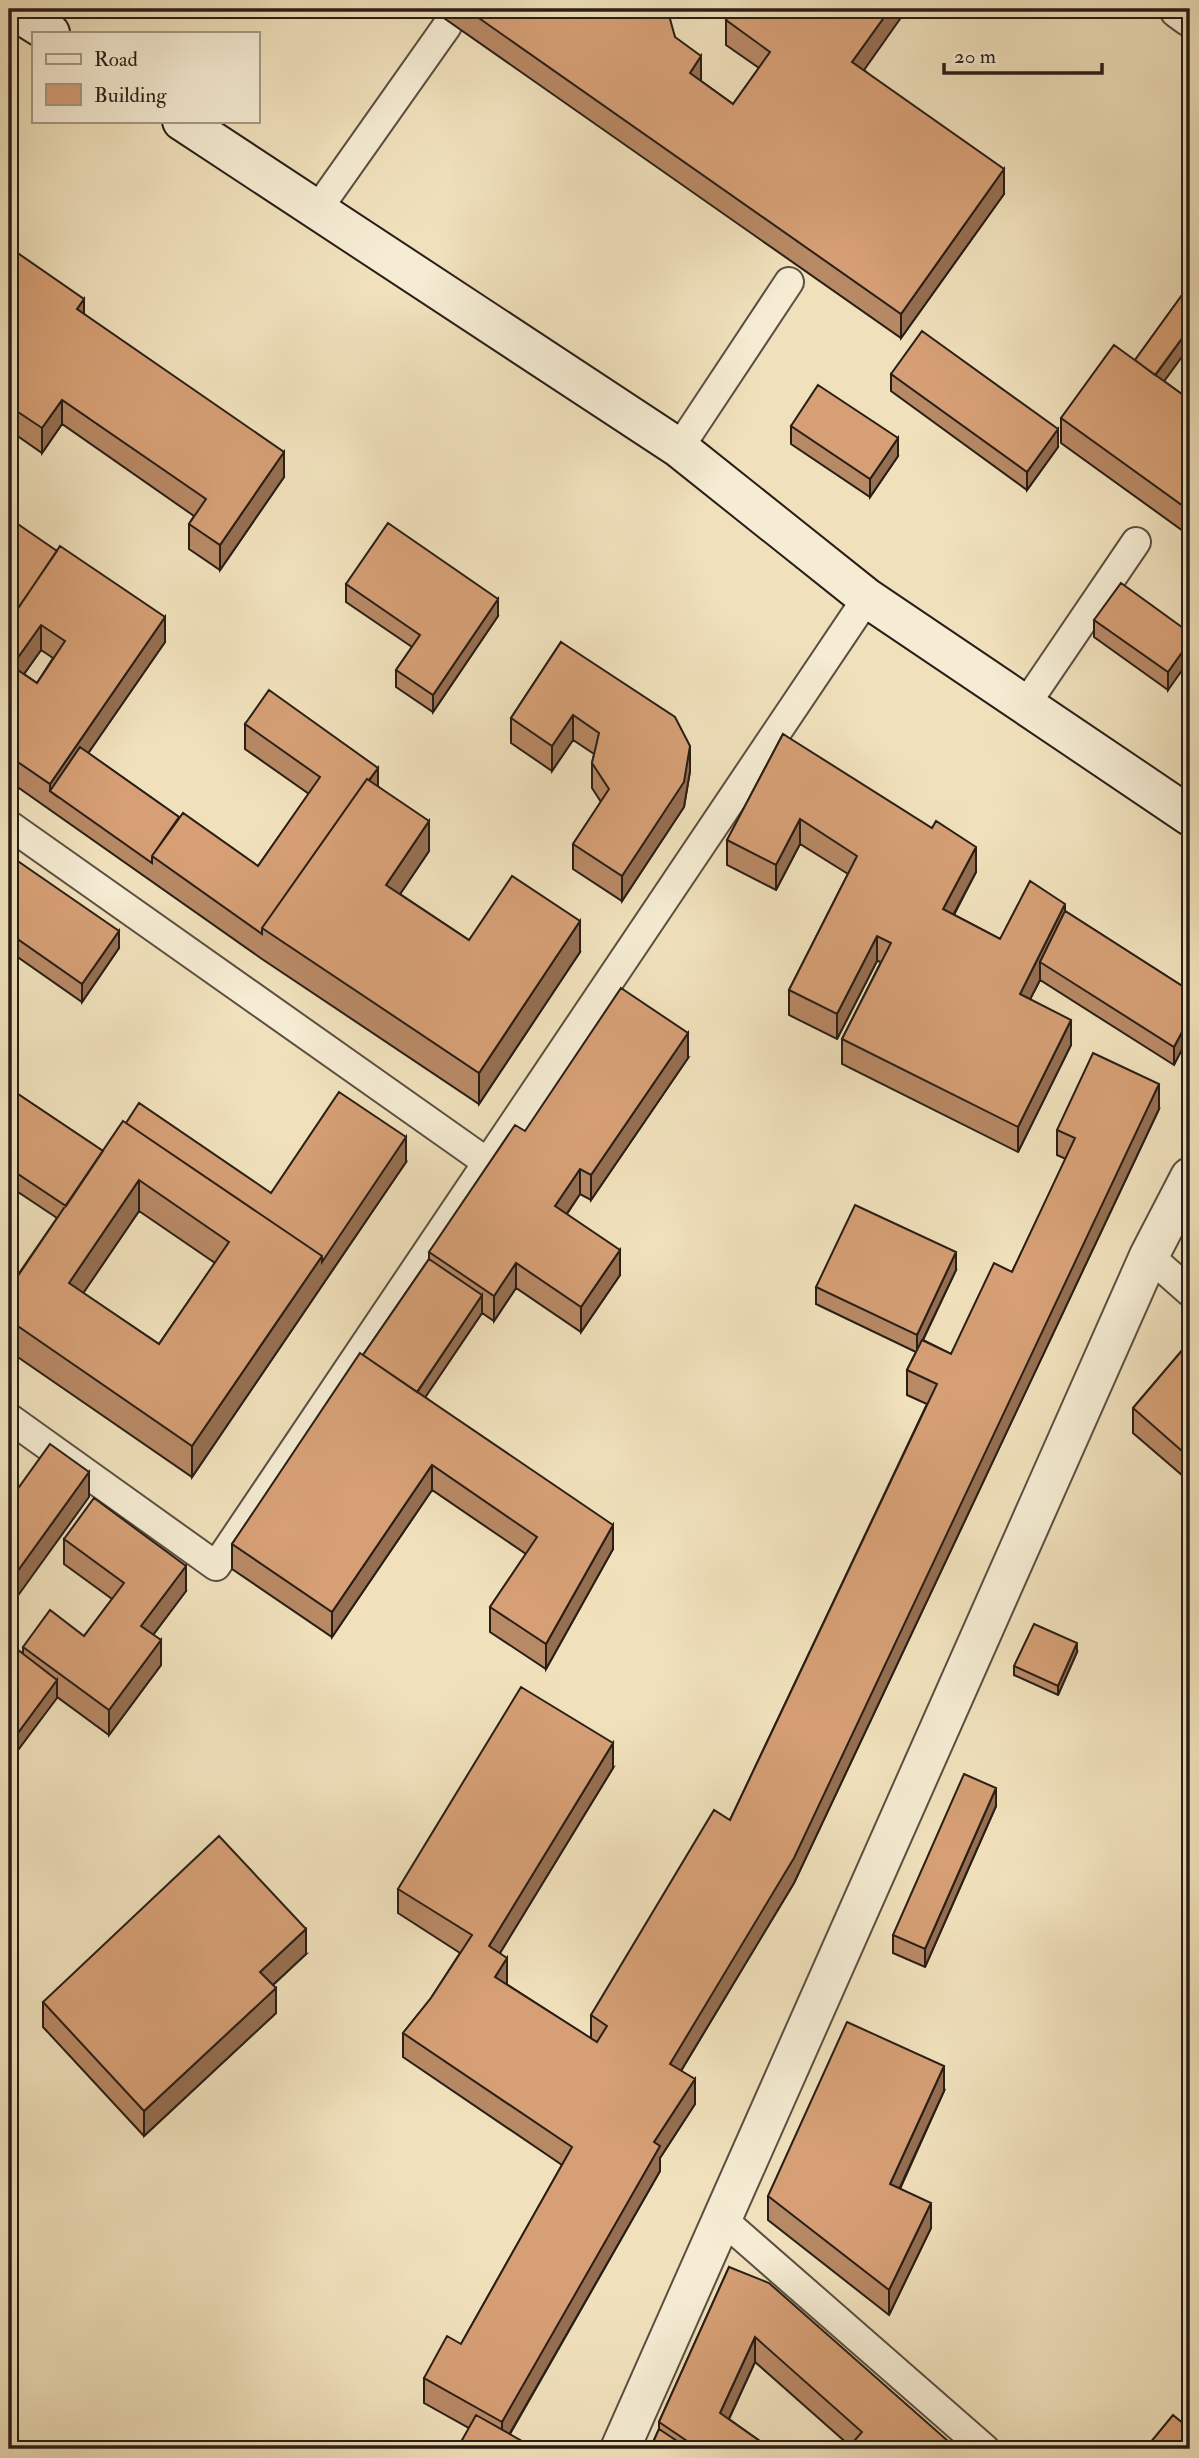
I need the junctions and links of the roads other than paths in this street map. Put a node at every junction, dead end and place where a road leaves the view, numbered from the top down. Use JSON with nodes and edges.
{"nodes":[{"id":1,"x":12,"y":9,"type":"edge"},
{"id":2,"x":1179,"y":9,"type":"edge"},
{"id":3,"x":1190,"y":17,"type":"edge"},
{"id":4,"x":447,"y":26,"type":"dead end"},
{"id":5,"x":48,"y":32,"type":"edge"},
{"id":6,"x":184,"y":122,"type":"edge"},
{"id":7,"x":317,"y":210,"type":"junction"},
{"id":8,"x":789,"y":282,"type":"dead end"},
{"id":9,"x":679,"y":448,"type":"junction"},
{"id":10,"x":1136,"y":542,"type":"dead end"},
{"id":11,"x":867,"y":598,"type":"junction"},
{"id":12,"x":1027,"y":704,"type":"junction"},
{"id":13,"x":1190,"y":816,"type":"edge"},
{"id":14,"x":9,"y":825,"type":"edge"},
{"id":15,"x":488,"y":1163,"type":"junction"},
{"id":16,"x":1190,"y":1177,"type":"edge"},
{"id":17,"x":1149,"y":1255,"type":"junction"},
{"id":18,"x":1190,"y":1292,"type":"edge"},
{"id":19,"x":9,"y":1418,"type":"edge"},
{"id":20,"x":722,"y":2219,"type":"junction"},
{"id":21,"x":620,"y":2449,"type":"edge"},
{"id":22,"x":985,"y":2449,"type":"edge"}],
"edges":[{"from":1,"to":5,"type":"street"},
{"from":2,"to":3,"type":"street"},
{"from":4,"to":7,"type":"lane"},
{"from":6,"to":7,"type":"street"},
{"from":7,"to":9,"type":"street"},
{"from":8,"to":9,"type":"lane"},
{"from":9,"to":11,"type":"street"},
{"from":10,"to":12,"type":"lane"},
{"from":11,"to":12,"type":"street"},
{"from":11,"to":15,"type":"lane"},
{"from":12,"to":13,"type":"street"},
{"from":14,"to":15,"type":"lane"},
{"from":15,"to":19,"type":"lane"},
{"from":16,"to":17,"type":"street"},
{"from":17,"to":18,"type":"lane"},
{"from":17,"to":20,"type":"street"},
{"from":20,"to":21,"type":"street"},
{"from":20,"to":22,"type":"lane"}]}
